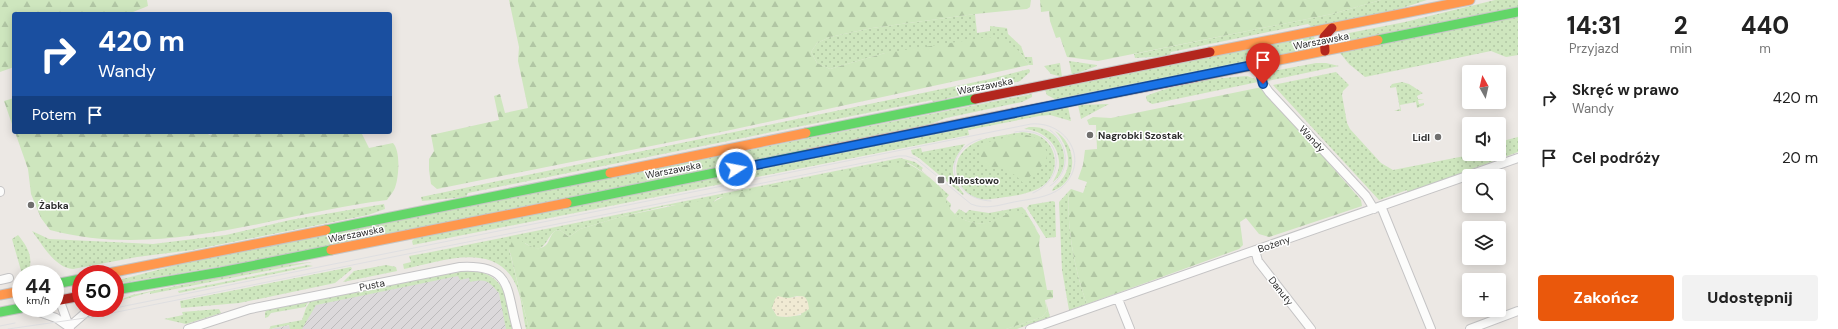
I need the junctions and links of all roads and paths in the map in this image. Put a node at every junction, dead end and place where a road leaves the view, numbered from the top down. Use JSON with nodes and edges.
{"nodes":[{"id":1,"x":1470,"y":0,"type":"edge"},
{"id":2,"x":1518,"y":12,"type":"edge"},
{"id":3,"x":1332,"y":28,"type":"junction"},
{"id":4,"x":1325,"y":51,"type":"junction"},
{"id":5,"x":1258,"y":64,"type":"junction"},
{"id":6,"x":1518,"y":158,"type":"edge"},
{"id":7,"x":1377,"y":208,"type":"junction"},
{"id":8,"x":1255,"y":250,"type":"junction"},
{"id":9,"x":124,"y":270,"type":"edge"},
{"id":10,"x":9,"y":278,"type":"dead end"},
{"id":11,"x":0,"y":280,"type":"edge"},
{"id":12,"x":124,"y":288,"type":"edge"},
{"id":13,"x":12,"y":293,"type":"edge"},
{"id":14,"x":0,"y":295,"type":"edge"},
{"id":15,"x":1118,"y":299,"type":"junction"},
{"id":16,"x":12,"y":310,"type":"edge"},
{"id":17,"x":1518,"y":311,"type":"edge"},
{"id":18,"x":0,"y":312,"type":"edge"},
{"id":19,"x":53,"y":317,"type":"edge"},
{"id":20,"x":64,"y":317,"type":"edge"},
{"id":21,"x":81,"y":317,"type":"edge"},
{"id":22,"x":69,"y":328,"type":"edge"},
{"id":23,"x":188,"y":329,"type":"edge"},
{"id":24,"x":517,"y":329,"type":"edge"},
{"id":25,"x":1030,"y":329,"type":"edge"},
{"id":26,"x":1130,"y":329,"type":"edge"},
{"id":27,"x":1311,"y":329,"type":"edge"},
{"id":28,"x":1431,"y":329,"type":"edge"},
{"id":29,"x":1470,"y":329,"type":"edge"}],
"edges":[{"from":1,"to":3,"type":"main road","name":"Warszawska"},
{"from":2,"to":4,"type":"main road","name":"Warszawska"},
{"from":3,"to":4,"type":"main road"},
{"from":3,"to":9,"type":"main road","name":"Warszawska"},
{"from":4,"to":5,"type":"main road","name":"Warszawska"},
{"from":5,"to":7,"type":"street","name":"Wandy"},
{"from":5,"to":12,"type":"main road","name":"Warszawska"},
{"from":6,"to":7,"type":"street","name":"Bożeny"},
{"from":7,"to":8,"type":"street","name":"Bożeny"},
{"from":7,"to":28,"type":"street","name":"Wandy"},
{"from":8,"to":15,"type":"street","name":"Bożeny"},
{"from":8,"to":27,"type":"street","name":"Danuty"},
{"from":10,"to":11,"type":"street"},
{"from":13,"to":14,"type":"main road"},
{"from":15,"to":25,"type":"street","name":"Bożeny"},
{"from":15,"to":26,"type":"street"},
{"from":16,"to":18,"type":"main road"},
{"from":17,"to":29,"type":"street"},
{"from":19,"to":22,"type":"street"},
{"from":20,"to":22,"type":"street"},
{"from":21,"to":22,"type":"street"},
{"from":23,"to":24,"type":"street","name":"Pusta"}]}
